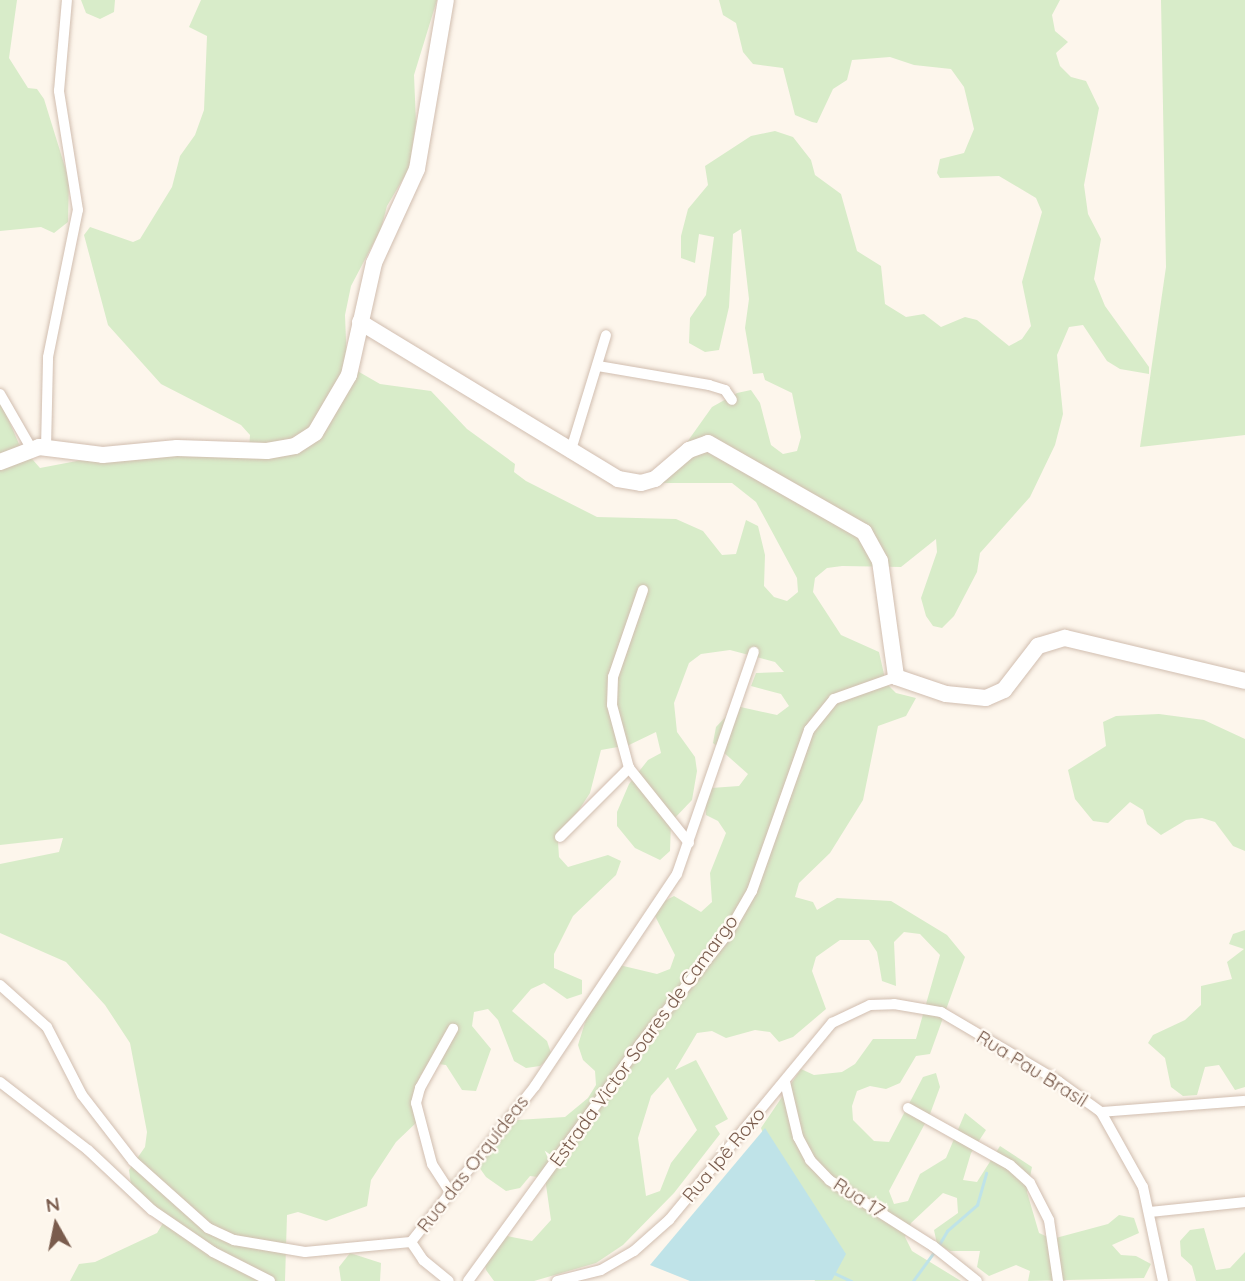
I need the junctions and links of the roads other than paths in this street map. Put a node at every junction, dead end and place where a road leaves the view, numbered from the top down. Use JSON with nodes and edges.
{"nodes":[{"id":1,"x":66,"y":0,"type":"edge"},
{"id":2,"x":446,"y":0,"type":"edge"},
{"id":3,"x":360,"y":322,"type":"junction"},
{"id":4,"x":606,"y":335,"type":"dead end"},
{"id":5,"x":598,"y":366,"type":"junction"},
{"id":6,"x":0,"y":394,"type":"edge"},
{"id":7,"x":732,"y":400,"type":"dead end"},
{"id":8,"x":39,"y":448,"type":"junction"},
{"id":9,"x":570,"y":453,"type":"junction"},
{"id":10,"x":0,"y":462,"type":"edge"},
{"id":11,"x":643,"y":590,"type":"dead end"},
{"id":12,"x":754,"y":652,"type":"dead end"},
{"id":13,"x":896,"y":677,"type":"junction"},
{"id":14,"x":1245,"y":681,"type":"edge"},
{"id":15,"x":629,"y":768,"type":"junction"},
{"id":16,"x":560,"y":837,"type":"dead end"},
{"id":17,"x":689,"y":843,"type":"junction"},
{"id":18,"x":0,"y":985,"type":"edge"},
{"id":19,"x":870,"y":1005,"type":"joint"},
{"id":20,"x":453,"y":1029,"type":"dead end"},
{"id":21,"x":0,"y":1082,"type":"edge"},
{"id":22,"x":785,"y":1082,"type":"junction"},
{"id":23,"x":1245,"y":1101,"type":"edge"},
{"id":24,"x":908,"y":1108,"type":"dead end"},
{"id":25,"x":1101,"y":1112,"type":"junction"},
{"id":26,"x":450,"y":1192,"type":"junction"},
{"id":27,"x":1245,"y":1202,"type":"edge"},
{"id":28,"x":1150,"y":1212,"type":"junction"},
{"id":29,"x":411,"y":1242,"type":"junction"},
{"id":30,"x":270,"y":1281,"type":"edge"},
{"id":31,"x":449,"y":1281,"type":"edge"},
{"id":32,"x":468,"y":1281,"type":"edge"},
{"id":33,"x":559,"y":1281,"type":"edge"},
{"id":34,"x":977,"y":1281,"type":"edge"},
{"id":35,"x":1058,"y":1281,"type":"edge"},
{"id":36,"x":1163,"y":1281,"type":"edge"}],
"edges":[{"from":1,"to":8,"type":"street"},
{"from":2,"to":3,"type":"main road"},
{"from":3,"to":8,"type":"main road"},
{"from":3,"to":9,"type":"main road"},
{"from":4,"to":5,"type":"street"},
{"from":5,"to":7,"type":"street"},
{"from":5,"to":9,"type":"street"},
{"from":6,"to":8,"type":"street"},
{"from":8,"to":10,"type":"main road"},
{"from":9,"to":13,"type":"main road"},
{"from":11,"to":15,"type":"street"},
{"from":12,"to":17,"type":"street","name":"Rua das Orquídeas"},
{"from":13,"to":14,"type":"main road"},
{"from":13,"to":32,"type":"street","name":"Estrada Victor Soares de Camargo"},
{"from":15,"to":16,"type":"street"},
{"from":15,"to":17,"type":"street"},
{"from":17,"to":26,"type":"street","name":"Rua das Orquídeas"},
{"from":18,"to":29,"type":"street","name":"Rua das Orquídeas"},
{"from":19,"to":22,"type":"street","name":"Rua Ipê Roxo"},
{"from":19,"to":25,"type":"street","name":"Rua Pau Brasil"},
{"from":20,"to":26,"type":"street"},
{"from":21,"to":30,"type":"street"},
{"from":22,"to":33,"type":"street","name":"Rua Ipê Roxo"},
{"from":22,"to":34,"type":"street","name":"Rua 17"},
{"from":23,"to":25,"type":"street"},
{"from":24,"to":35,"type":"street"},
{"from":25,"to":28,"type":"street","name":"Rua Pau Brasil"},
{"from":26,"to":29,"type":"street","name":"Rua das Orquídeas"},
{"from":27,"to":28,"type":"street"},
{"from":28,"to":36,"type":"street","name":"Rua Pau Brasil"},
{"from":29,"to":31,"type":"street"}]}
